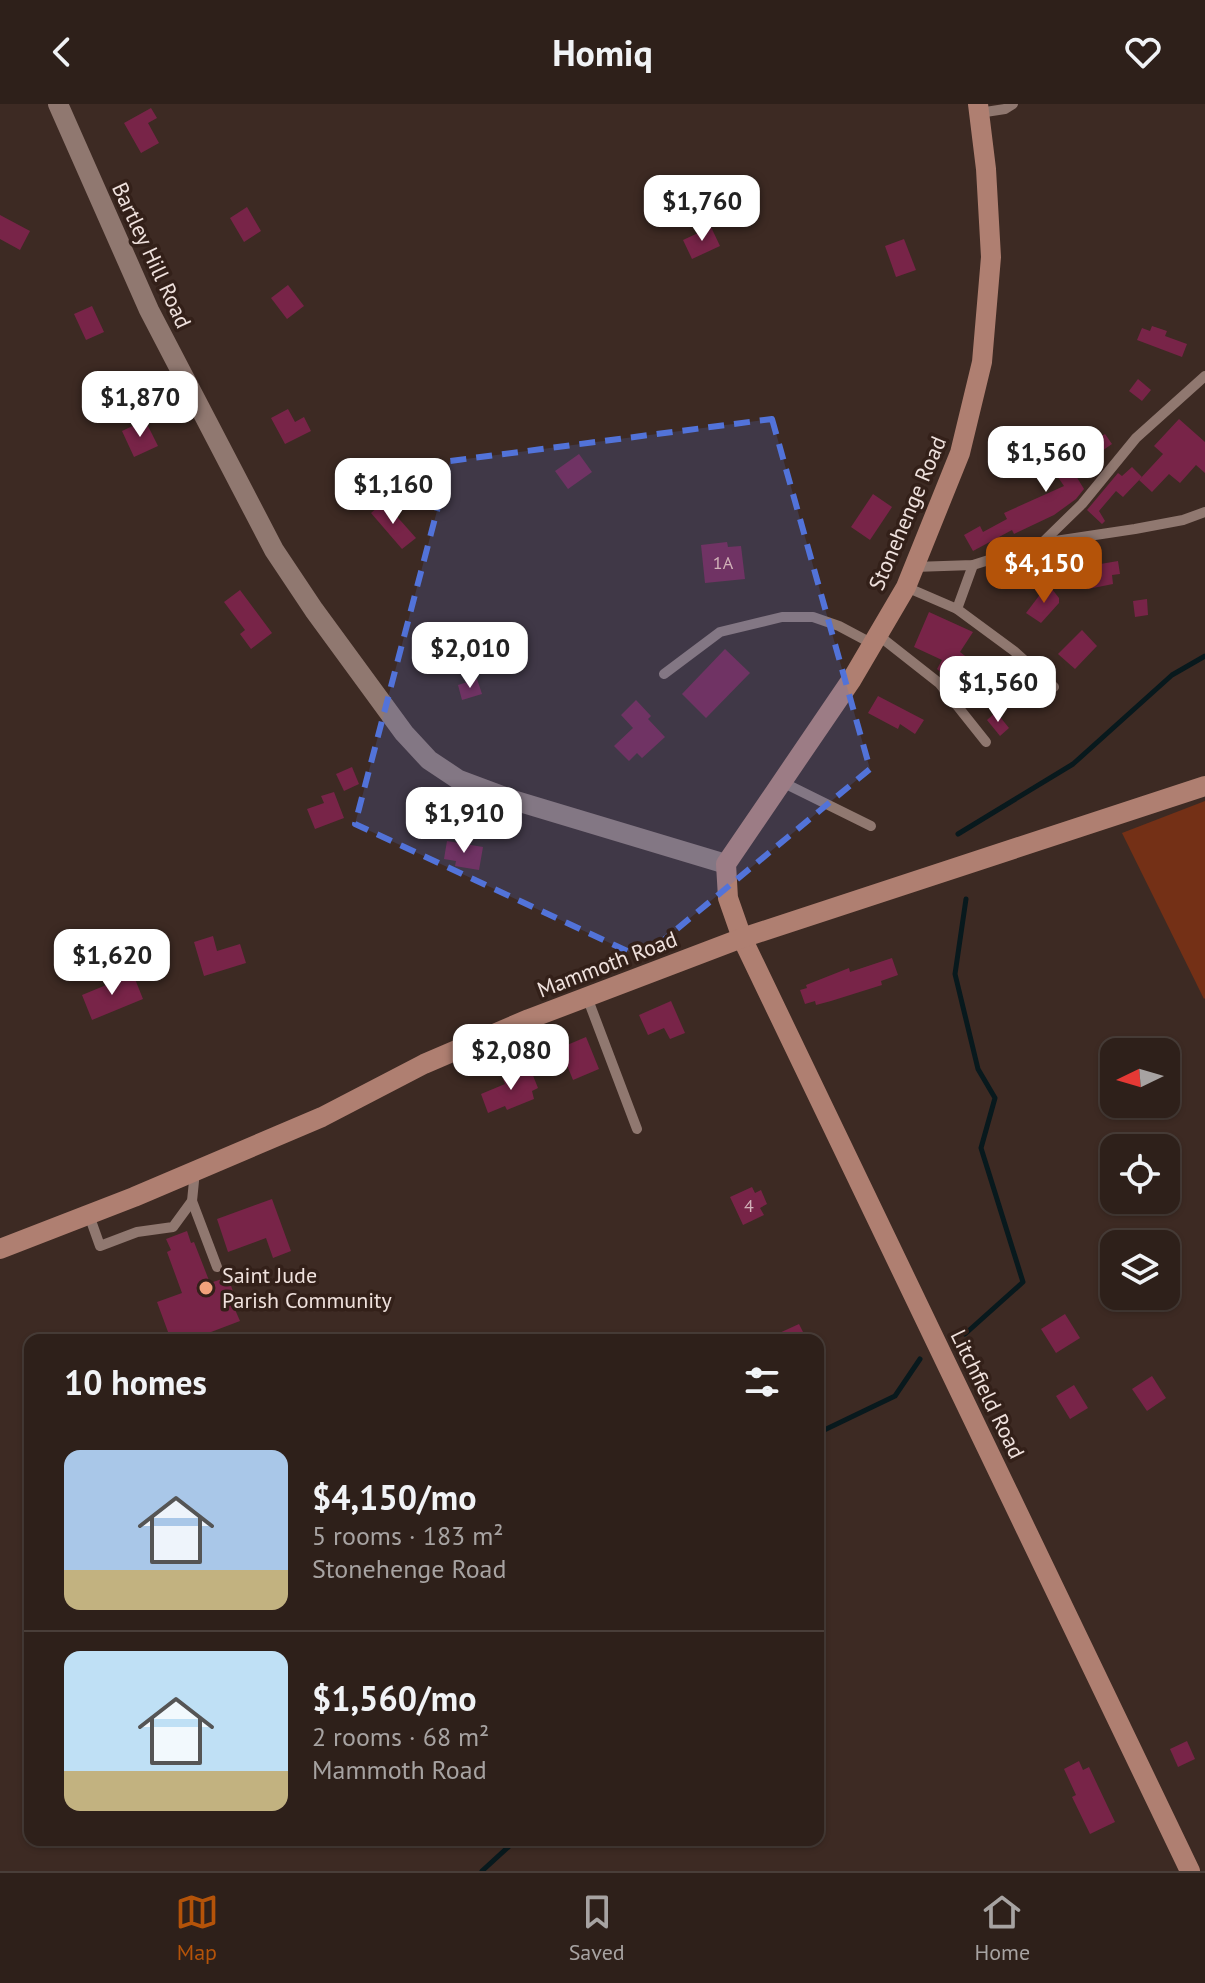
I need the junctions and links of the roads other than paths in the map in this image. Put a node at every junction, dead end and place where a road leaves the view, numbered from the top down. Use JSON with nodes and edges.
{"nodes":[{"id":1,"x":58,"y":104,"type":"edge"},
{"id":2,"x":1013,"y":104,"type":"edge"},
{"id":3,"x":979,"y":108,"type":"edge"},
{"id":4,"x":1205,"y":376,"type":"edge"},
{"id":5,"x":1205,"y":512,"type":"edge"},
{"id":6,"x":1042,"y":543,"type":"junction"},
{"id":7,"x":973,"y":565,"type":"junction"},
{"id":8,"x":914,"y":567,"type":"junction"},
{"id":9,"x":906,"y":587,"type":"junction"},
{"id":10,"x":957,"y":609,"type":"junction"},
{"id":11,"x":874,"y":638,"type":"junction"},
{"id":12,"x":664,"y":674,"type":"dead end"},
{"id":13,"x":1054,"y":687,"type":"dead end"},
{"id":14,"x":986,"y":742,"type":"dead end"},
{"id":15,"x":780,"y":781,"type":"junction"},
{"id":16,"x":1205,"y":786,"type":"edge"},
{"id":17,"x":871,"y":826,"type":"dead end"},
{"id":18,"x":726,"y":864,"type":"junction"},
{"id":19,"x":742,"y":938,"type":"junction"},
{"id":20,"x":587,"y":997,"type":"junction"},
{"id":21,"x":637,"y":1129,"type":"dead end"},
{"id":22,"x":195,"y":1171,"type":"junction"},
{"id":23,"x":192,"y":1201,"type":"junction"},
{"id":24,"x":89,"y":1215,"type":"junction"},
{"id":25,"x":0,"y":1249,"type":"edge"},
{"id":26,"x":217,"y":1267,"type":"dead end"},
{"id":27,"x":1190,"y":1871,"type":"edge"}],
"edges":[{"from":1,"to":18,"type":"street","name":"Bartley Hill Road"},
{"from":2,"to":3,"type":"lane"},
{"from":3,"to":8,"type":"street","name":"Stonehenge Road"},
{"from":4,"to":6,"type":"lane"},
{"from":5,"to":6,"type":"lane"},
{"from":6,"to":7,"type":"lane"},
{"from":7,"to":8,"type":"lane"},
{"from":7,"to":10,"type":"lane"},
{"from":8,"to":9,"type":"street","name":"Stonehenge Road"},
{"from":9,"to":10,"type":"lane"},
{"from":9,"to":11,"type":"street","name":"Stonehenge Road"},
{"from":10,"to":13,"type":"lane"},
{"from":11,"to":12,"type":"lane"},
{"from":11,"to":14,"type":"lane"},
{"from":11,"to":15,"type":"street","name":"Stonehenge Road"},
{"from":15,"to":17,"type":"lane"},
{"from":15,"to":18,"type":"street","name":"Stonehenge Road"},
{"from":16,"to":19,"type":"street","name":"Mammoth Road"},
{"from":18,"to":19,"type":"street"},
{"from":19,"to":20,"type":"street","name":"Mammoth Road"},
{"from":19,"to":27,"type":"street","name":"Litchfield Road"},
{"from":20,"to":21,"type":"lane"},
{"from":20,"to":22,"type":"street","name":"Mammoth Road"},
{"from":22,"to":23,"type":"lane"},
{"from":22,"to":24,"type":"street","name":"Mammoth Road"},
{"from":23,"to":24,"type":"lane"},
{"from":23,"to":26,"type":"lane"},
{"from":24,"to":25,"type":"street","name":"Mammoth Road"}]}
